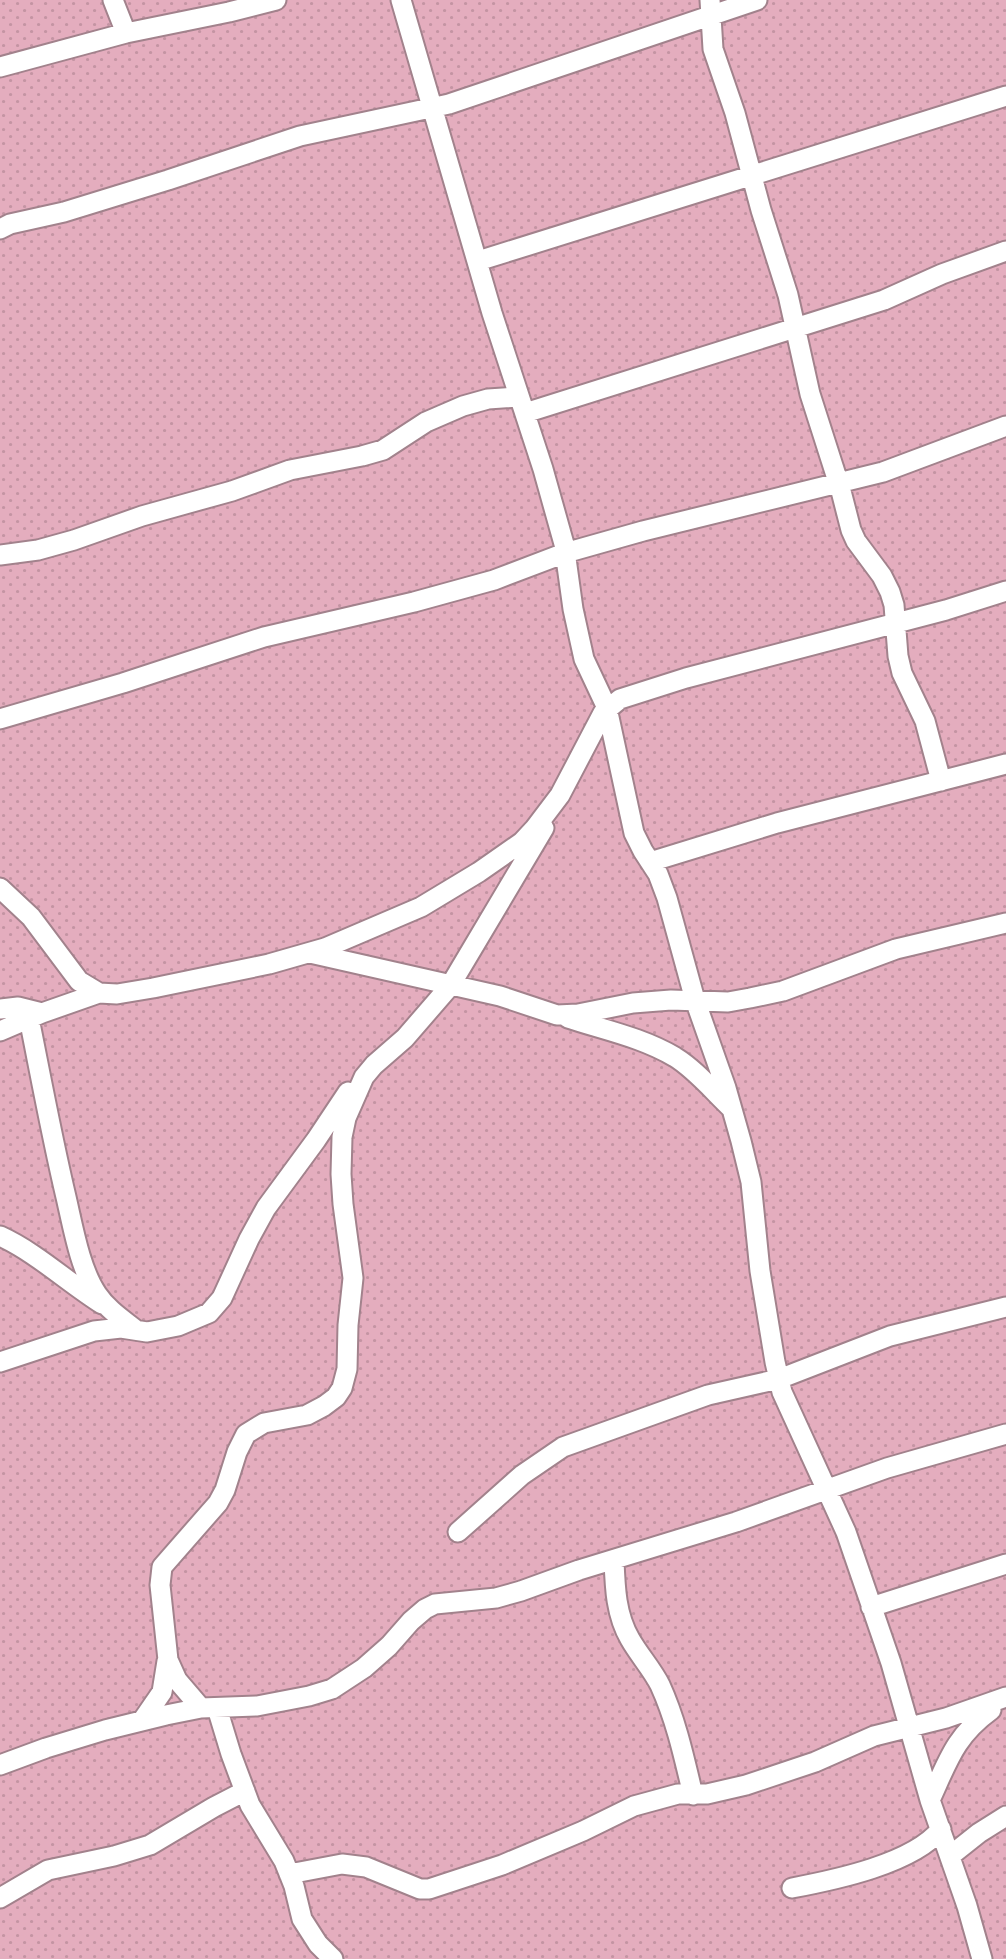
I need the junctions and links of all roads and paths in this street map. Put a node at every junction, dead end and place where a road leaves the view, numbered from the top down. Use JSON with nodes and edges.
{"nodes":[{"id":1,"x":113,"y":0,"type":"edge"},
{"id":2,"x":276,"y":0,"type":"edge"},
{"id":3,"x":401,"y":0,"type":"edge"},
{"id":4,"x":757,"y":0,"type":"edge"},
{"id":5,"x":711,"y":7,"type":"edge"},
{"id":6,"x":126,"y":33,"type":"junction"},
{"id":7,"x":0,"y":49,"type":"edge"},
{"id":8,"x":20,"y":62,"type":"junction"},
{"id":9,"x":0,"y":67,"type":"edge"},
{"id":10,"x":1006,"y":96,"type":"edge"},
{"id":11,"x":432,"y":108,"type":"junction"},
{"id":12,"x":752,"y":174,"type":"junction"},
{"id":13,"x":0,"y":229,"type":"edge"},
{"id":14,"x":1006,"y":251,"type":"edge"},
{"id":15,"x":478,"y":261,"type":"junction"},
{"id":16,"x":795,"y":327,"type":"junction"},
{"id":17,"x":522,"y":405,"type":"junction"},
{"id":18,"x":1006,"y":426,"type":"edge"},
{"id":19,"x":839,"y":484,"type":"junction"},
{"id":20,"x":565,"y":553,"type":"junction"},
{"id":21,"x":0,"y":555,"type":"edge"},
{"id":22,"x":1006,"y":591,"type":"edge"},
{"id":23,"x":895,"y":623,"type":"junction"},
{"id":24,"x":607,"y":708,"type":"junction"},
{"id":25,"x":0,"y":719,"type":"edge"},
{"id":26,"x":1006,"y":764,"type":"edge"},
{"id":27,"x":942,"y":781,"type":"junction"},
{"id":28,"x":560,"y":795,"type":"junction"},
{"id":29,"x":650,"y":862,"type":"junction"},
{"id":30,"x":1,"y":888,"type":"edge"},
{"id":31,"x":1006,"y":923,"type":"edge"},
{"id":32,"x":307,"y":953,"type":"junction"},
{"id":33,"x":450,"y":986,"type":"junction"},
{"id":34,"x":99,"y":993,"type":"junction"},
{"id":35,"x":695,"y":1000,"type":"junction"},
{"id":36,"x":0,"y":1009,"type":"edge"},
{"id":37,"x":557,"y":1015,"type":"junction"},
{"id":38,"x":35,"y":1016,"type":"junction"},
{"id":39,"x":0,"y":1031,"type":"edge"},
{"id":40,"x":364,"y":1077,"type":"junction"},
{"id":41,"x":732,"y":1109,"type":"junction"},
{"id":42,"x":0,"y":1236,"type":"edge"},
{"id":43,"x":106,"y":1306,"type":"junction"},
{"id":44,"x":1006,"y":1307,"type":"edge"},
{"id":45,"x":138,"y":1332,"type":"junction"},
{"id":46,"x":0,"y":1362,"type":"edge"},
{"id":47,"x":779,"y":1379,"type":"junction"},
{"id":48,"x":1006,"y":1434,"type":"edge"},
{"id":49,"x":827,"y":1488,"type":"junction"},
{"id":50,"x":458,"y":1532,"type":"dead end"},
{"id":51,"x":614,"y":1560,"type":"junction"},
{"id":52,"x":1006,"y":1564,"type":"edge"},
{"id":53,"x":872,"y":1607,"type":"junction"},
{"id":54,"x":167,"y":1660,"type":"junction"},
{"id":55,"x":1006,"y":1698,"type":"edge"},
{"id":56,"x":209,"y":1708,"type":"junction"},
{"id":57,"x":142,"y":1721,"type":"junction"},
{"id":58,"x":909,"y":1729,"type":"junction"},
{"id":59,"x":3,"y":1766,"type":"edge"},
{"id":60,"x":245,"y":1791,"type":"junction"},
{"id":61,"x":694,"y":1795,"type":"junction"},
{"id":62,"x":930,"y":1800,"type":"junction"},
{"id":63,"x":1006,"y":1816,"type":"edge"},
{"id":64,"x":941,"y":1829,"type":"junction"},
{"id":65,"x":950,"y":1856,"type":"junction"},
{"id":66,"x":289,"y":1874,"type":"junction"},
{"id":67,"x":792,"y":1888,"type":"dead end"},
{"id":68,"x":0,"y":1898,"type":"edge"},
{"id":69,"x":333,"y":1959,"type":"edge"},
{"id":70,"x":982,"y":1959,"type":"edge"}],
"edges":[{"from":1,"to":6,"type":"street"},
{"from":2,"to":6,"type":"street"},
{"from":3,"to":11,"type":"street"},
{"from":4,"to":5,"type":"street"},
{"from":5,"to":11,"type":"street"},
{"from":5,"to":12,"type":"street"},
{"from":6,"to":8,"type":"street"},
{"from":7,"to":8,"type":"street"},
{"from":8,"to":9,"type":"street"},
{"from":10,"to":12,"type":"street"},
{"from":11,"to":13,"type":"street"},
{"from":11,"to":15,"type":"street"},
{"from":12,"to":15,"type":"street"},
{"from":12,"to":16,"type":"street"},
{"from":14,"to":16,"type":"street"},
{"from":15,"to":17,"type":"street"},
{"from":16,"to":17,"type":"street"},
{"from":16,"to":19,"type":"street"},
{"from":17,"to":20,"type":"street"},
{"from":17,"to":21,"type":"street"},
{"from":18,"to":19,"type":"street"},
{"from":19,"to":20,"type":"street"},
{"from":19,"to":23,"type":"street"},
{"from":20,"to":24,"type":"street"},
{"from":20,"to":25,"type":"street"},
{"from":22,"to":23,"type":"street"},
{"from":23,"to":24,"type":"street"},
{"from":23,"to":27,"type":"street"},
{"from":24,"to":28,"type":"street"},
{"from":24,"to":29,"type":"street"},
{"from":26,"to":27,"type":"street"},
{"from":27,"to":29,"type":"street"},
{"from":28,"to":32,"type":"street"},
{"from":28,"to":33,"type":"street"},
{"from":29,"to":35,"type":"street"},
{"from":30,"to":34,"type":"street"},
{"from":31,"to":35,"type":"street"},
{"from":32,"to":33,"type":"street"},
{"from":32,"to":34,"type":"street"},
{"from":33,"to":37,"type":"street"},
{"from":33,"to":40,"type":"street"},
{"from":34,"to":38,"type":"street"},
{"from":35,"to":37,"type":"street"},
{"from":35,"to":41,"type":"street"},
{"from":36,"to":38,"type":"street"},
{"from":37,"to":41,"type":"street"},
{"from":38,"to":39,"type":"street"},
{"from":38,"to":43,"type":"street"},
{"from":40,"to":45,"type":"street"},
{"from":40,"to":54,"type":"street"},
{"from":41,"to":47,"type":"street"},
{"from":42,"to":43,"type":"street"},
{"from":43,"to":45,"type":"street"},
{"from":44,"to":47,"type":"street"},
{"from":45,"to":46,"type":"street"},
{"from":47,"to":49,"type":"street"},
{"from":47,"to":50,"type":"street"},
{"from":48,"to":49,"type":"street"},
{"from":49,"to":51,"type":"street"},
{"from":49,"to":53,"type":"street"},
{"from":51,"to":56,"type":"street"},
{"from":51,"to":61,"type":"street"},
{"from":52,"to":53,"type":"street"},
{"from":53,"to":58,"type":"street"},
{"from":54,"to":56,"type":"street"},
{"from":54,"to":57,"type":"street"},
{"from":55,"to":58,"type":"street"},
{"from":55,"to":62,"type":"street"},
{"from":56,"to":57,"type":"street"},
{"from":56,"to":60,"type":"street"},
{"from":57,"to":59,"type":"street"},
{"from":58,"to":61,"type":"street"},
{"from":58,"to":62,"type":"street"},
{"from":60,"to":66,"type":"street"},
{"from":60,"to":68,"type":"street"},
{"from":61,"to":66,"type":"street"},
{"from":62,"to":64,"type":"street"},
{"from":63,"to":65,"type":"street"},
{"from":64,"to":65,"type":"street"},
{"from":64,"to":67,"type":"street"},
{"from":65,"to":70,"type":"street"},
{"from":66,"to":69,"type":"street"}]}
